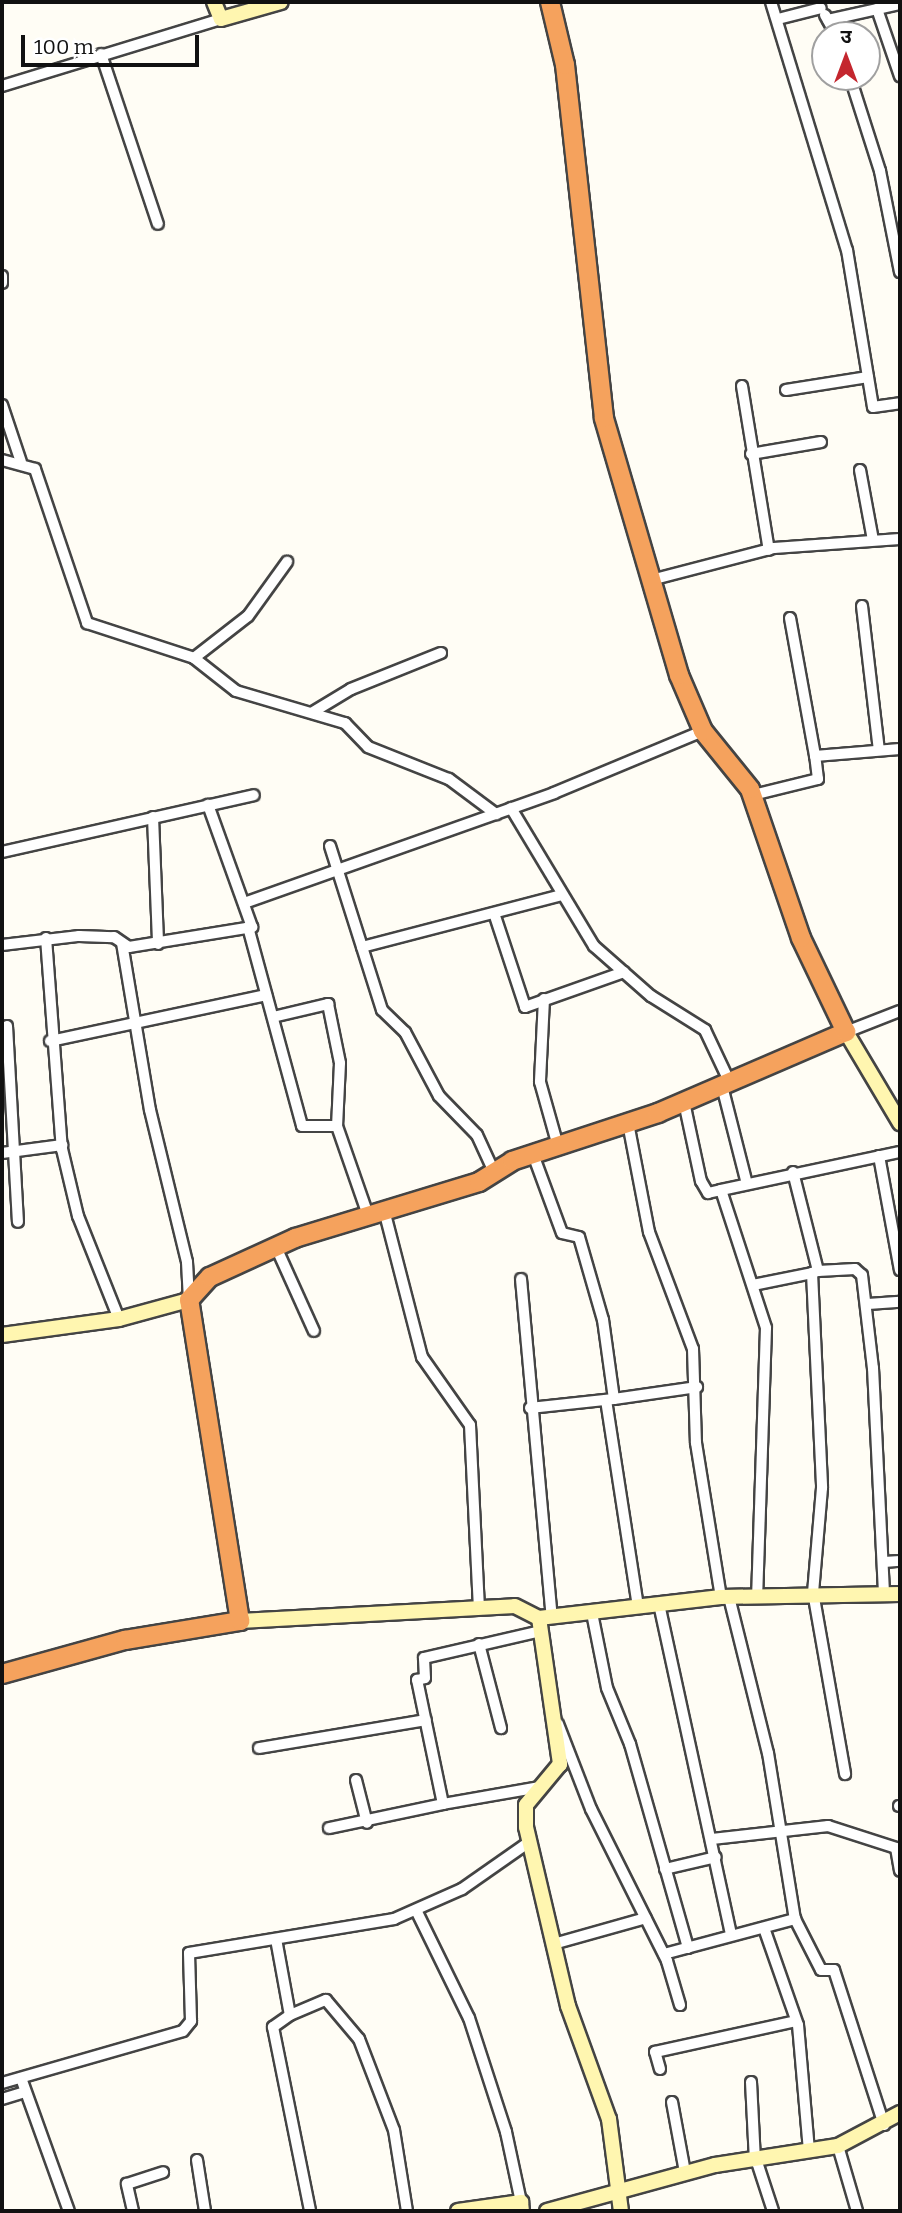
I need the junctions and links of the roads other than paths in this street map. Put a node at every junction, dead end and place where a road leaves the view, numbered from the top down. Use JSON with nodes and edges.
{"nodes":[{"id":1,"x":214,"y":2,"type":"edge"},
{"id":2,"x":281,"y":2,"type":"edge"},
{"id":3,"x":550,"y":2,"type":"edge"},
{"id":4,"x":771,"y":2,"type":"edge"},
{"id":5,"x":900,"y":4,"type":"edge"},
{"id":6,"x":820,"y":5,"type":"edge"},
{"id":7,"x":877,"y":9,"type":"junction"},
{"id":8,"x":221,"y":19,"type":"junction"},
{"id":9,"x":778,"y":19,"type":"junction"},
{"id":10,"x":828,"y":20,"type":"joint"},
{"id":11,"x":101,"y":54,"type":"junction"},
{"id":12,"x":900,"y":76,"type":"edge"},
{"id":13,"x":2,"y":86,"type":"edge"},
{"id":14,"x":854,"y":91,"type":"edge"},
{"id":15,"x":158,"y":224,"type":"dead end"},
{"id":16,"x":900,"y":270,"type":"edge"},
{"id":17,"x":2,"y":276,"type":"edge"},
{"id":18,"x":2,"y":283,"type":"edge"},
{"id":19,"x":868,"y":377,"type":"junction"},
{"id":20,"x":742,"y":386,"type":"dead end"},
{"id":21,"x":786,"y":390,"type":"dead end"},
{"id":22,"x":900,"y":403,"type":"edge"},
{"id":23,"x":2,"y":405,"type":"edge"},
{"id":24,"x":821,"y":442,"type":"dead end"},
{"id":25,"x":751,"y":454,"type":"junction"},
{"id":26,"x":2,"y":460,"type":"edge"},
{"id":27,"x":21,"y":462,"type":"junction"},
{"id":28,"x":860,"y":470,"type":"dead end"},
{"id":29,"x":900,"y":539,"type":"edge"},
{"id":30,"x":873,"y":540,"type":"junction"},
{"id":31,"x":769,"y":550,"type":"junction"},
{"id":32,"x":287,"y":562,"type":"dead end"},
{"id":33,"x":651,"y":580,"type":"junction"},
{"id":34,"x":862,"y":606,"type":"dead end"},
{"id":35,"x":790,"y":618,"type":"dead end"},
{"id":36,"x":442,"y":653,"type":"dead end"},
{"id":37,"x":194,"y":658,"type":"junction"},
{"id":38,"x":313,"y":712,"type":"junction"},
{"id":39,"x":704,"y":731,"type":"junction"},
{"id":40,"x":900,"y":749,"type":"edge"},
{"id":41,"x":879,"y":750,"type":"junction"},
{"id":42,"x":815,"y":756,"type":"junction"},
{"id":43,"x":254,"y":795,"type":"dead end"},
{"id":44,"x":752,"y":796,"type":"junction"},
{"id":45,"x":208,"y":805,"type":"junction"},
{"id":46,"x":511,"y":808,"type":"junction"},
{"id":47,"x":495,"y":814,"type":"junction"},
{"id":48,"x":153,"y":817,"type":"junction"},
{"id":49,"x":330,"y":846,"type":"dead end"},
{"id":50,"x":2,"y":852,"type":"edge"},
{"id":51,"x":339,"y":866,"type":"junction"},
{"id":52,"x":561,"y":895,"type":"junction"},
{"id":53,"x":244,"y":903,"type":"junction"},
{"id":54,"x":494,"y":913,"type":"junction"},
{"id":55,"x":248,"y":928,"type":"junction"},
{"id":56,"x":46,"y":938,"type":"junction"},
{"id":57,"x":122,"y":943,"type":"junction"},
{"id":58,"x":158,"y":944,"type":"junction"},
{"id":59,"x":2,"y":945,"type":"edge"},
{"id":60,"x":362,"y":947,"type":"junction"},
{"id":61,"x":624,"y":972,"type":"junction"},
{"id":62,"x":265,"y":995,"type":"junction"},
{"id":63,"x":544,"y":999,"type":"junction"},
{"id":64,"x":900,"y":1011,"type":"edge"},
{"id":65,"x":273,"y":1017,"type":"junction"},
{"id":66,"x":134,"y":1021,"type":"junction"},
{"id":67,"x":7,"y":1026,"type":"dead end"},
{"id":68,"x":846,"y":1032,"type":"junction"},
{"id":69,"x":50,"y":1041,"type":"junction"},
{"id":70,"x":726,"y":1084,"type":"junction"},
{"id":71,"x":684,"y":1102,"type":"junction"},
{"id":72,"x":628,"y":1123,"type":"junction"},
{"id":73,"x":900,"y":1123,"type":"edge"},
{"id":74,"x":337,"y":1125,"type":"junction"},
{"id":75,"x":62,"y":1145,"type":"junction"},
{"id":76,"x":558,"y":1146,"type":"junction"},
{"id":77,"x":14,"y":1150,"type":"junction"},
{"id":78,"x":900,"y":1152,"type":"edge"},
{"id":79,"x":2,"y":1153,"type":"edge"},
{"id":80,"x":533,"y":1154,"type":"junction"},
{"id":81,"x":879,"y":1156,"type":"junction"},
{"id":82,"x":494,"y":1172,"type":"junction"},
{"id":83,"x":793,"y":1172,"type":"junction"},
{"id":84,"x":747,"y":1184,"type":"junction"},
{"id":85,"x":721,"y":1190,"type":"junction"},
{"id":86,"x":376,"y":1213,"type":"junction"},
{"id":87,"x":18,"y":1222,"type":"dead end"},
{"id":88,"x":276,"y":1247,"type":"junction"},
{"id":89,"x":900,"y":1270,"type":"edge"},
{"id":90,"x":815,"y":1272,"type":"junction"},
{"id":91,"x":521,"y":1279,"type":"dead end"},
{"id":92,"x":753,"y":1285,"type":"junction"},
{"id":93,"x":189,"y":1300,"type":"junction"},
{"id":94,"x":900,"y":1302,"type":"edge"},
{"id":95,"x":868,"y":1304,"type":"junction"},
{"id":96,"x":120,"y":1319,"type":"junction"},
{"id":97,"x":314,"y":1331,"type":"dead end"},
{"id":98,"x":2,"y":1335,"type":"edge"},
{"id":99,"x":697,"y":1387,"type":"junction"},
{"id":100,"x":610,"y":1400,"type":"junction"},
{"id":101,"x":530,"y":1408,"type":"junction"},
{"id":102,"x":900,"y":1561,"type":"edge"},
{"id":103,"x":884,"y":1562,"type":"junction"},
{"id":104,"x":813,"y":1592,"type":"junction"},
{"id":105,"x":884,"y":1593,"type":"junction"},
{"id":106,"x":900,"y":1594,"type":"edge"},
{"id":107,"x":757,"y":1595,"type":"junction"},
{"id":108,"x":725,"y":1597,"type":"junction"},
{"id":109,"x":659,"y":1605,"type":"junction"},
{"id":110,"x":638,"y":1607,"type":"junction"},
{"id":111,"x":479,"y":1608,"type":"junction"},
{"id":112,"x":592,"y":1613,"type":"junction"},
{"id":113,"x":240,"y":1621,"type":"junction"},
{"id":114,"x":544,"y":1622,"type":"junction"},
{"id":115,"x":479,"y":1644,"type":"junction"},
{"id":116,"x":2,"y":1674,"type":"edge"},
{"id":117,"x":426,"y":1720,"type":"junction"},
{"id":118,"x":558,"y":1724,"type":"junction"},
{"id":119,"x":501,"y":1728,"type":"dead end"},
{"id":120,"x":259,"y":1748,"type":"dead end"},
{"id":121,"x":845,"y":1774,"type":"dead end"},
{"id":122,"x":356,"y":1780,"type":"dead end"},
{"id":123,"x":541,"y":1787,"type":"junction"},
{"id":124,"x":443,"y":1804,"type":"junction"},
{"id":125,"x":367,"y":1823,"type":"junction"},
{"id":126,"x":329,"y":1828,"type":"dead end"},
{"id":127,"x":781,"y":1830,"type":"junction"},
{"id":128,"x":712,"y":1839,"type":"junction"},
{"id":129,"x":529,"y":1842,"type":"junction"},
{"id":130,"x":716,"y":1857,"type":"junction"},
{"id":131,"x":665,"y":1868,"type":"junction"},
{"id":132,"x":900,"y":1871,"type":"edge"},
{"id":133,"x":416,"y":1910,"type":"junction"},
{"id":134,"x":646,"y":1918,"type":"junction"},
{"id":135,"x":794,"y":1919,"type":"junction"},
{"id":136,"x":764,"y":1928,"type":"junction"},
{"id":137,"x":731,"y":1933,"type":"junction"},
{"id":138,"x":276,"y":1939,"type":"junction"},
{"id":139,"x":557,"y":1943,"type":"junction"},
{"id":140,"x":688,"y":1948,"type":"junction"},
{"id":141,"x":664,"y":1954,"type":"junction"},
{"id":142,"x":680,"y":2005,"type":"dead end"},
{"id":143,"x":290,"y":2015,"type":"junction"},
{"id":144,"x":796,"y":2021,"type":"junction"},
{"id":145,"x":660,"y":2069,"type":"dead end"},
{"id":146,"x":20,"y":2078,"type":"junction"},
{"id":147,"x":2,"y":2082,"type":"edge"},
{"id":148,"x":751,"y":2082,"type":"dead end"},
{"id":149,"x":25,"y":2092,"type":"junction"},
{"id":150,"x":2,"y":2099,"type":"edge"},
{"id":151,"x":672,"y":2102,"type":"dead end"},
{"id":152,"x":900,"y":2113,"type":"edge"},
{"id":153,"x":884,"y":2125,"type":"junction"},
{"id":154,"x":838,"y":2146,"type":"junction"},
{"id":155,"x":808,"y":2152,"type":"junction"},
{"id":156,"x":197,"y":2160,"type":"dead end"},
{"id":157,"x":756,"y":2162,"type":"junction"},
{"id":158,"x":163,"y":2172,"type":"dead end"},
{"id":159,"x":685,"y":2172,"type":"junction"},
{"id":160,"x":620,"y":2193,"type":"junction"},
{"id":161,"x":521,"y":2207,"type":"edge"},
{"id":162,"x":69,"y":2211,"type":"edge"},
{"id":163,"x":133,"y":2211,"type":"edge"},
{"id":164,"x":205,"y":2211,"type":"edge"},
{"id":165,"x":310,"y":2211,"type":"edge"},
{"id":166,"x":407,"y":2211,"type":"edge"},
{"id":167,"x":458,"y":2211,"type":"edge"},
{"id":168,"x":547,"y":2211,"type":"edge"},
{"id":169,"x":621,"y":2211,"type":"edge"},
{"id":170,"x":773,"y":2211,"type":"edge"},
{"id":171,"x":857,"y":2211,"type":"edge"}],
"edges":[{"from":1,"to":8,"type":"street"},
{"from":2,"to":8,"type":"street"},
{"from":3,"to":33,"type":"highway"},
{"from":4,"to":9,"type":"street"},
{"from":5,"to":7,"type":"street"},
{"from":6,"to":9,"type":"street"},
{"from":6,"to":10,"type":"street"},
{"from":7,"to":10,"type":"street"},
{"from":7,"to":12,"type":"street"},
{"from":8,"to":11,"type":"street"},
{"from":9,"to":19,"type":"street"},
{"from":11,"to":13,"type":"street"},
{"from":11,"to":15,"type":"street"},
{"from":14,"to":16,"type":"street"},
{"from":17,"to":18,"type":"street"},
{"from":19,"to":21,"type":"street"},
{"from":19,"to":22,"type":"street"},
{"from":20,"to":25,"type":"street"},
{"from":23,"to":27,"type":"street"},
{"from":24,"to":25,"type":"street"},
{"from":25,"to":31,"type":"street"},
{"from":26,"to":27,"type":"street"},
{"from":27,"to":37,"type":"street"},
{"from":28,"to":30,"type":"street"},
{"from":29,"to":30,"type":"street"},
{"from":30,"to":31,"type":"street"},
{"from":31,"to":33,"type":"street"},
{"from":32,"to":37,"type":"street"},
{"from":33,"to":39,"type":"highway"},
{"from":34,"to":41,"type":"street"},
{"from":35,"to":42,"type":"street"},
{"from":36,"to":38,"type":"street"},
{"from":37,"to":38,"type":"street"},
{"from":38,"to":47,"type":"street"},
{"from":39,"to":44,"type":"highway"},
{"from":39,"to":46,"type":"street"},
{"from":40,"to":41,"type":"street"},
{"from":41,"to":42,"type":"street"},
{"from":42,"to":44,"type":"street"},
{"from":43,"to":45,"type":"street"},
{"from":44,"to":68,"type":"highway"},
{"from":45,"to":48,"type":"street"},
{"from":45,"to":53,"type":"street"},
{"from":46,"to":47,"type":"street"},
{"from":46,"to":52,"type":"street"},
{"from":47,"to":51,"type":"street"},
{"from":48,"to":50,"type":"street"},
{"from":48,"to":58,"type":"street"},
{"from":49,"to":51,"type":"street"},
{"from":51,"to":53,"type":"street"},
{"from":51,"to":60,"type":"street"},
{"from":52,"to":54,"type":"street"},
{"from":52,"to":61,"type":"street"},
{"from":53,"to":55,"type":"street"},
{"from":54,"to":60,"type":"street"},
{"from":54,"to":63,"type":"street"},
{"from":55,"to":58,"type":"street"},
{"from":55,"to":62,"type":"street"},
{"from":56,"to":57,"type":"street"},
{"from":56,"to":59,"type":"street"},
{"from":56,"to":69,"type":"street"},
{"from":57,"to":58,"type":"street"},
{"from":57,"to":66,"type":"street"},
{"from":60,"to":82,"type":"street"},
{"from":61,"to":63,"type":"street"},
{"from":61,"to":70,"type":"street"},
{"from":62,"to":65,"type":"street"},
{"from":62,"to":66,"type":"street"},
{"from":63,"to":76,"type":"street"},
{"from":64,"to":68,"type":"street"},
{"from":65,"to":74,"type":"street"},
{"from":65,"to":74,"type":"street"},
{"from":66,"to":69,"type":"street"},
{"from":66,"to":93,"type":"street"},
{"from":67,"to":77,"type":"street"},
{"from":68,"to":70,"type":"highway"},
{"from":68,"to":73,"type":"street"},
{"from":69,"to":75,"type":"street"},
{"from":70,"to":71,"type":"highway"},
{"from":70,"to":84,"type":"street"},
{"from":71,"to":72,"type":"highway"},
{"from":71,"to":85,"type":"street"},
{"from":72,"to":76,"type":"highway"},
{"from":72,"to":99,"type":"street"},
{"from":74,"to":86,"type":"street"},
{"from":75,"to":77,"type":"street"},
{"from":75,"to":96,"type":"street"},
{"from":76,"to":80,"type":"highway"},
{"from":77,"to":79,"type":"street"},
{"from":77,"to":87,"type":"street"},
{"from":78,"to":81,"type":"street"},
{"from":80,"to":82,"type":"highway"},
{"from":80,"to":100,"type":"street"},
{"from":81,"to":83,"type":"street"},
{"from":81,"to":89,"type":"street"},
{"from":82,"to":86,"type":"highway"},
{"from":83,"to":84,"type":"street"},
{"from":83,"to":90,"type":"street"},
{"from":84,"to":85,"type":"street"},
{"from":85,"to":92,"type":"street"},
{"from":86,"to":88,"type":"highway"},
{"from":86,"to":111,"type":"street"},
{"from":88,"to":93,"type":"highway"},
{"from":88,"to":97,"type":"street"},
{"from":90,"to":92,"type":"street"},
{"from":90,"to":95,"type":"street"},
{"from":90,"to":104,"type":"street"},
{"from":91,"to":101,"type":"street"},
{"from":92,"to":107,"type":"street"},
{"from":93,"to":96,"type":"street"},
{"from":93,"to":113,"type":"highway"},
{"from":94,"to":95,"type":"street"},
{"from":95,"to":103,"type":"street"},
{"from":96,"to":98,"type":"street"},
{"from":99,"to":100,"type":"street"},
{"from":99,"to":108,"type":"street"},
{"from":100,"to":101,"type":"street"},
{"from":100,"to":110,"type":"street"},
{"from":101,"to":114,"type":"street"},
{"from":102,"to":103,"type":"street"},
{"from":103,"to":105,"type":"street"},
{"from":104,"to":105,"type":"street"},
{"from":104,"to":107,"type":"street"},
{"from":104,"to":121,"type":"street"},
{"from":105,"to":106,"type":"street"},
{"from":107,"to":108,"type":"street"},
{"from":108,"to":109,"type":"street"},
{"from":108,"to":127,"type":"street"},
{"from":109,"to":110,"type":"street"},
{"from":109,"to":128,"type":"street"},
{"from":110,"to":112,"type":"street"},
{"from":111,"to":113,"type":"street"},
{"from":111,"to":114,"type":"street"},
{"from":112,"to":114,"type":"street"},
{"from":112,"to":131,"type":"street"},
{"from":113,"to":116,"type":"highway"},
{"from":114,"to":115,"type":"street"},
{"from":114,"to":118,"type":"street"},
{"from":115,"to":117,"type":"street"},
{"from":115,"to":119,"type":"street"},
{"from":117,"to":120,"type":"street"},
{"from":117,"to":124,"type":"street"},
{"from":118,"to":123,"type":"street"},
{"from":118,"to":134,"type":"street"},
{"from":122,"to":125,"type":"street"},
{"from":123,"to":124,"type":"street"},
{"from":123,"to":129,"type":"street"},
{"from":124,"to":125,"type":"street"},
{"from":125,"to":126,"type":"street"},
{"from":127,"to":128,"type":"street"},
{"from":127,"to":132,"type":"street"},
{"from":127,"to":135,"type":"street"},
{"from":128,"to":130,"type":"street"},
{"from":129,"to":133,"type":"street"},
{"from":129,"to":139,"type":"street"},
{"from":130,"to":131,"type":"street"},
{"from":130,"to":137,"type":"street"},
{"from":131,"to":140,"type":"street"},
{"from":133,"to":138,"type":"street"},
{"from":133,"to":161,"type":"street"},
{"from":134,"to":139,"type":"street"},
{"from":134,"to":141,"type":"street"},
{"from":135,"to":136,"type":"street"},
{"from":135,"to":153,"type":"street"},
{"from":136,"to":137,"type":"street"},
{"from":136,"to":144,"type":"street"},
{"from":137,"to":140,"type":"street"},
{"from":138,"to":143,"type":"street"},
{"from":138,"to":146,"type":"street"},
{"from":139,"to":160,"type":"street"},
{"from":140,"to":141,"type":"street"},
{"from":141,"to":142,"type":"street"},
{"from":143,"to":165,"type":"street"},
{"from":143,"to":166,"type":"street"},
{"from":144,"to":145,"type":"street"},
{"from":144,"to":155,"type":"street"},
{"from":146,"to":147,"type":"street"},
{"from":146,"to":149,"type":"street"},
{"from":148,"to":157,"type":"street"},
{"from":149,"to":150,"type":"street"},
{"from":149,"to":162,"type":"street"},
{"from":151,"to":159,"type":"street"},
{"from":152,"to":153,"type":"street"},
{"from":153,"to":154,"type":"street"},
{"from":154,"to":155,"type":"street"},
{"from":154,"to":171,"type":"street"},
{"from":155,"to":157,"type":"street"},
{"from":156,"to":164,"type":"street"},
{"from":157,"to":159,"type":"street"},
{"from":157,"to":170,"type":"street"},
{"from":158,"to":163,"type":"street"},
{"from":159,"to":160,"type":"street"},
{"from":160,"to":168,"type":"street"},
{"from":160,"to":169,"type":"street"},
{"from":161,"to":167,"type":"street"}]}
